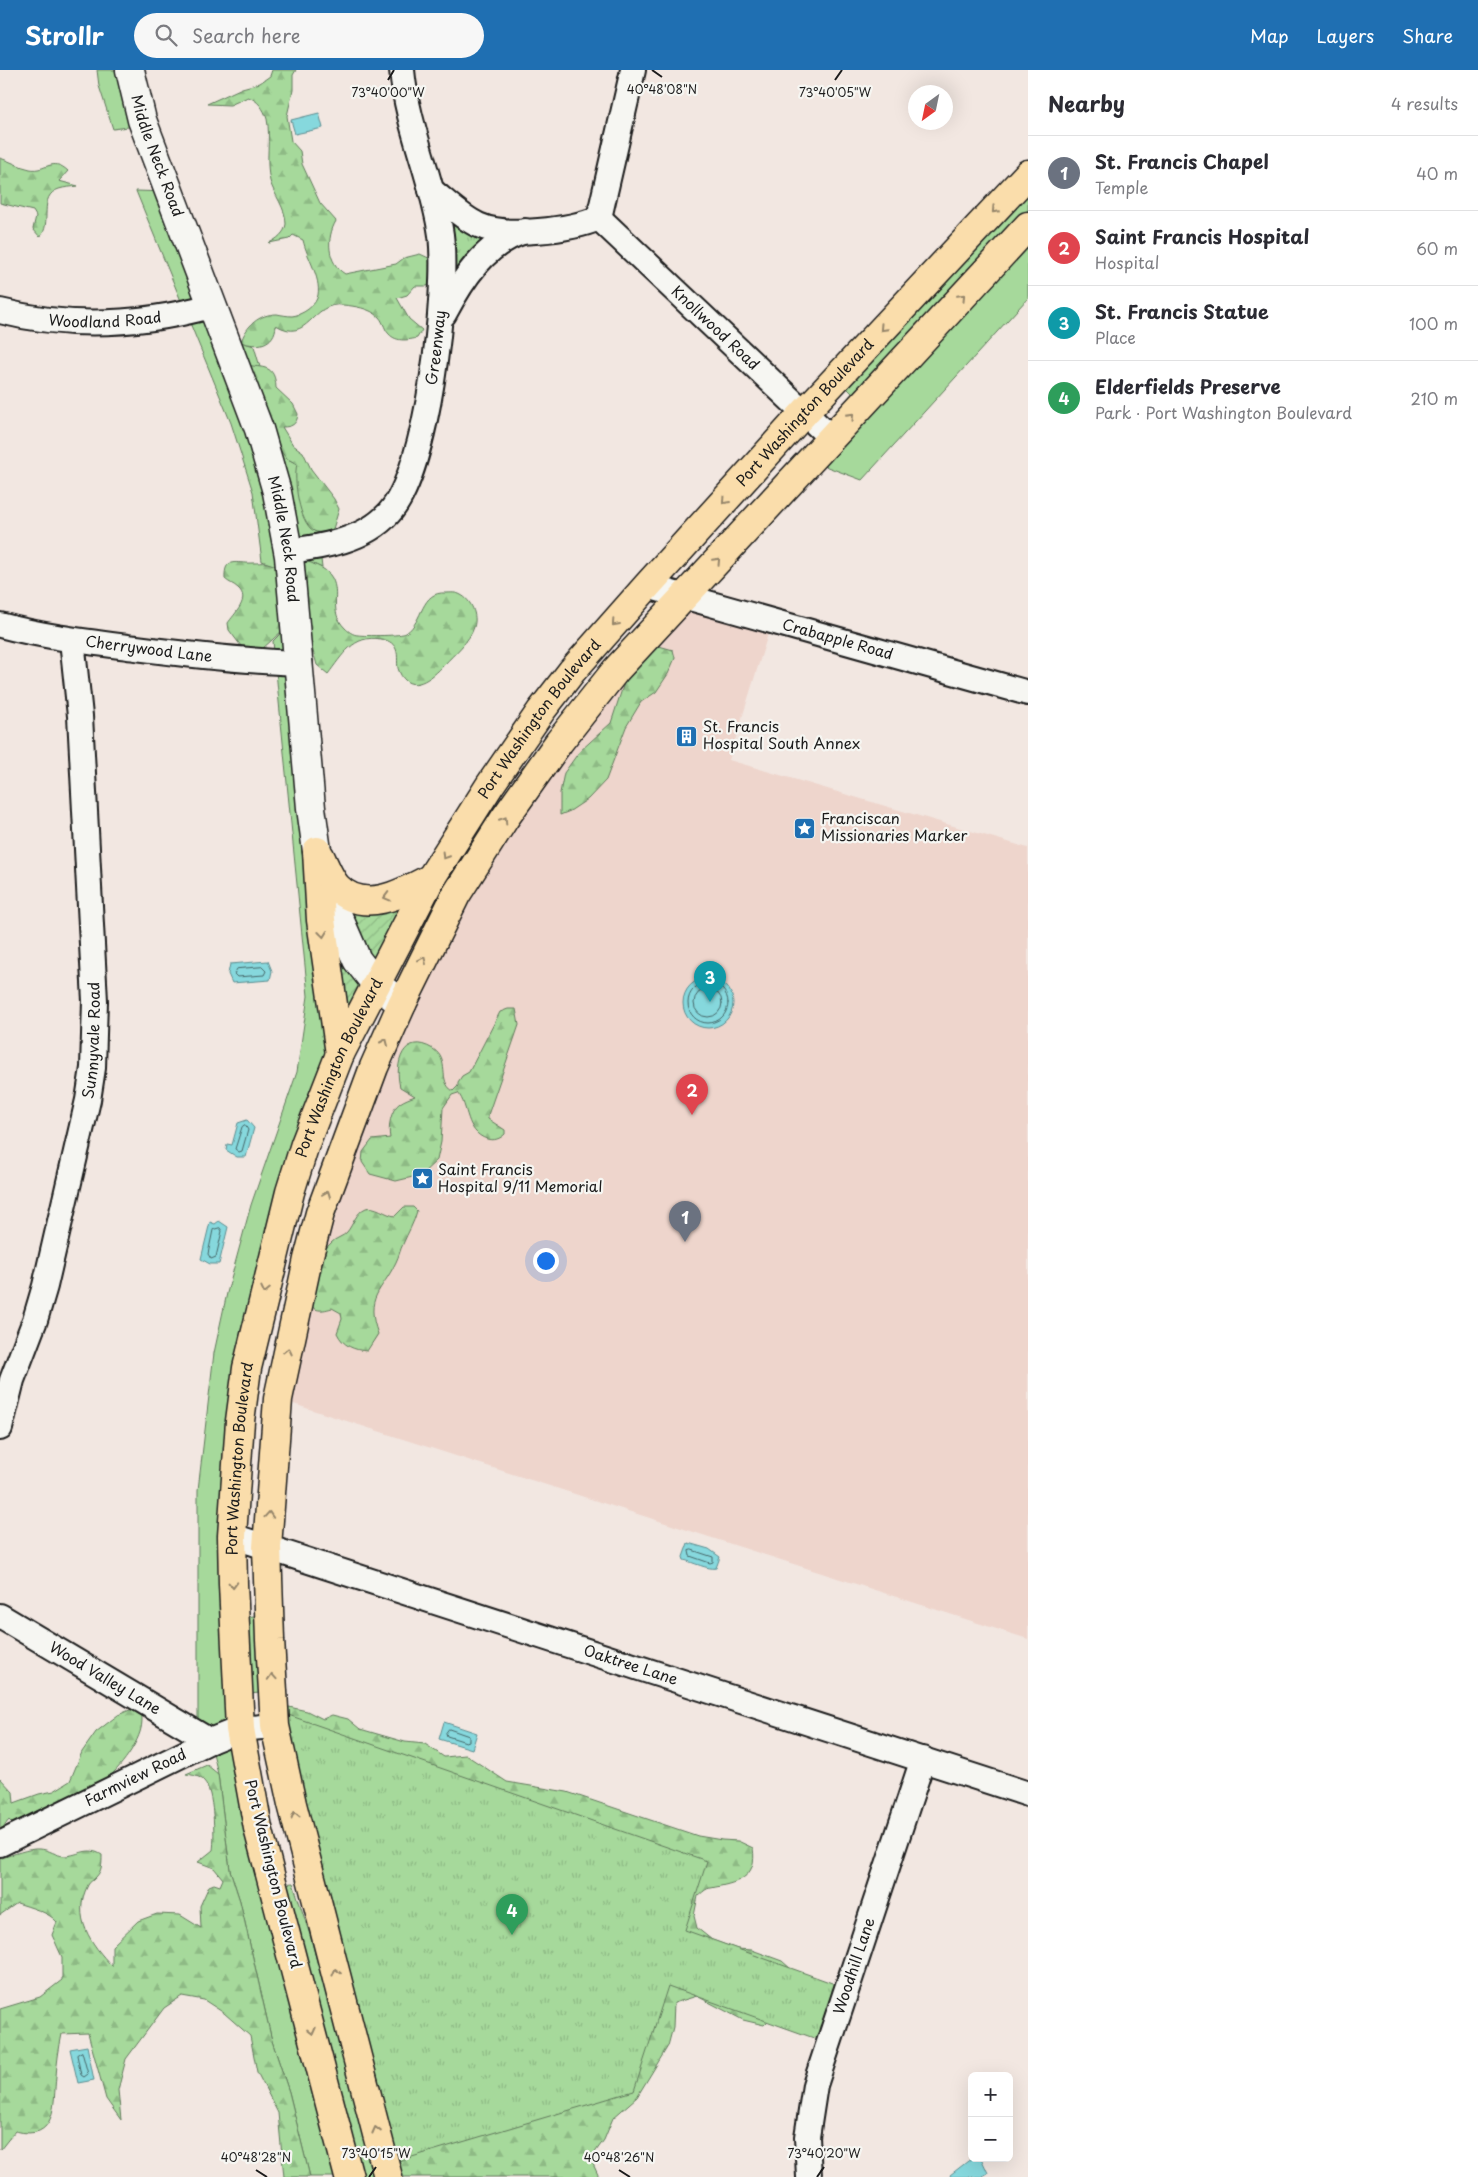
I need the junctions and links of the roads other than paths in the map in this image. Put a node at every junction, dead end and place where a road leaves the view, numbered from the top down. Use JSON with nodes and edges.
{"nodes":[{"id":1,"x":130,"y":70,"type":"edge"},
{"id":2,"x":402,"y":70,"type":"edge"},
{"id":3,"x":633,"y":70,"type":"edge"},
{"id":4,"x":1028,"y":174,"type":"edge"},
{"id":5,"x":432,"y":190,"type":"junction"},
{"id":6,"x":599,"y":218,"type":"junction"},
{"id":7,"x":1028,"y":226,"type":"edge"},
{"id":8,"x":529,"y":230,"type":"junction"},
{"id":9,"x":211,"y":306,"type":"junction"},
{"id":10,"x":0,"y":311,"type":"edge"},
{"id":11,"x":439,"y":325,"type":"junction"},
{"id":12,"x":804,"y":413,"type":"junction"},
{"id":13,"x":831,"y":438,"type":"junction"},
{"id":14,"x":288,"y":551,"type":"junction"},
{"id":15,"x":647,"y":586,"type":"junction"},
{"id":16,"x":683,"y":596,"type":"junction"},
{"id":17,"x":0,"y":625,"type":"edge"},
{"id":18,"x":72,"y":640,"type":"junction"},
{"id":19,"x":300,"y":663,"type":"junction"},
{"id":20,"x":1028,"y":693,"type":"edge"},
{"id":21,"x":317,"y":851,"type":"junction"},
{"id":22,"x":431,"y":878,"type":"junction"},
{"id":23,"x":376,"y":984,"type":"junction"},
{"id":24,"x":402,"y":1004,"type":"junction"},
{"id":25,"x":340,"y":1054,"type":"junction"},
{"id":26,"x":0,"y":1428,"type":"edge"},
{"id":27,"x":232,"y":1536,"type":"junction"},
{"id":28,"x":266,"y":1547,"type":"junction"},
{"id":29,"x":0,"y":1616,"type":"edge"},
{"id":30,"x":275,"y":1726,"type":"junction"},
{"id":31,"x":240,"y":1729,"type":"junction"},
{"id":32,"x":210,"y":1741,"type":"junction"},
{"id":33,"x":923,"y":1759,"type":"junction"},
{"id":34,"x":1028,"y":1794,"type":"edge"},
{"id":35,"x":0,"y":1844,"type":"edge"},
{"id":36,"x":349,"y":2177,"type":"edge"},
{"id":37,"x":388,"y":2177,"type":"edge"},
{"id":38,"x":809,"y":2177,"type":"edge"}],
"edges":[{"from":1,"to":9,"type":"main road","name":"Middle Neck Road"},
{"from":2,"to":5,"type":"street","name":"Greenway"},
{"from":3,"to":6,"type":"street"},
{"from":4,"to":12,"type":"main road","name":"Port Washington Boulevard","one_way":true},
{"from":5,"to":8,"type":"street"},
{"from":5,"to":11,"type":"street","name":"Greenway"},
{"from":6,"to":8,"type":"street"},
{"from":6,"to":12,"type":"street","name":"Knollwood Road"},
{"from":13,"to":7,"type":"main road","name":"Port Washington Boulevard","one_way":true},
{"from":8,"to":11,"type":"street"},
{"from":9,"to":10,"type":"street","name":"Woodland Road"},
{"from":9,"to":14,"type":"main road","name":"Middle Neck Road"},
{"from":11,"to":14,"type":"street","name":"Greenway"},
{"from":12,"to":13,"type":"street","name":"Knollwood Road"},
{"from":12,"to":15,"type":"main road","name":"Port Washington Boulevard","one_way":true},
{"from":16,"to":13,"type":"main road","name":"Port Washington Boulevard","one_way":true},
{"from":14,"to":19,"type":"main road","name":"Middle Neck Road"},
{"from":15,"to":16,"type":"street","name":"Crabapple Road"},
{"from":15,"to":22,"type":"main road","name":"Port Washington Boulevard","one_way":true},
{"from":16,"to":20,"type":"street","name":"Crabapple Road"},
{"from":24,"to":16,"type":"main road","name":"Port Washington Boulevard","one_way":true},
{"from":17,"to":18,"type":"street","name":"Cherrywood Lane"},
{"from":18,"to":19,"type":"street","name":"Cherrywood Lane"},
{"from":18,"to":26,"type":"street","name":"Sunnyvale Road"},
{"from":19,"to":21,"type":"main road","name":"Middle Neck Road"},
{"from":22,"to":21,"type":"main road","one_way":true},
{"from":21,"to":23,"type":"main road","name":"Middle Neck Road"},
{"from":21,"to":25,"type":"main road","one_way":true},
{"from":22,"to":23,"type":"main road","name":"Port Washington Boulevard"},
{"from":23,"to":24,"type":"main road","name":"Middle Neck Road"},
{"from":23,"to":25,"type":"main road","name":"Port Washington Boulevard"},
{"from":28,"to":24,"type":"main road","name":"Port Washington Boulevard","one_way":true},
{"from":25,"to":27,"type":"main road","name":"Port Washington Boulevard","one_way":true},
{"from":27,"to":28,"type":"street","name":"Oaktree Lane"},
{"from":27,"to":31,"type":"main road","name":"Port Washington Boulevard","one_way":true},
{"from":30,"to":28,"type":"main road","name":"Port Washington Boulevard","one_way":true},
{"from":28,"to":33,"type":"street","name":"Oaktree Lane"},
{"from":29,"to":32,"type":"street","name":"Wood Valley Lane"},
{"from":30,"to":31,"type":"street","name":"Farmview Road"},
{"from":37,"to":30,"type":"main road","name":"Port Washington Boulevard","one_way":true},
{"from":31,"to":32,"type":"street","name":"Farmview Road"},
{"from":31,"to":36,"type":"main road","name":"Port Washington Boulevard","one_way":true},
{"from":32,"to":35,"type":"street","name":"Farmview Road"},
{"from":33,"to":34,"type":"street","name":"Oaktree Lane"},
{"from":33,"to":38,"type":"street","name":"Woodhill Lane"}]}
